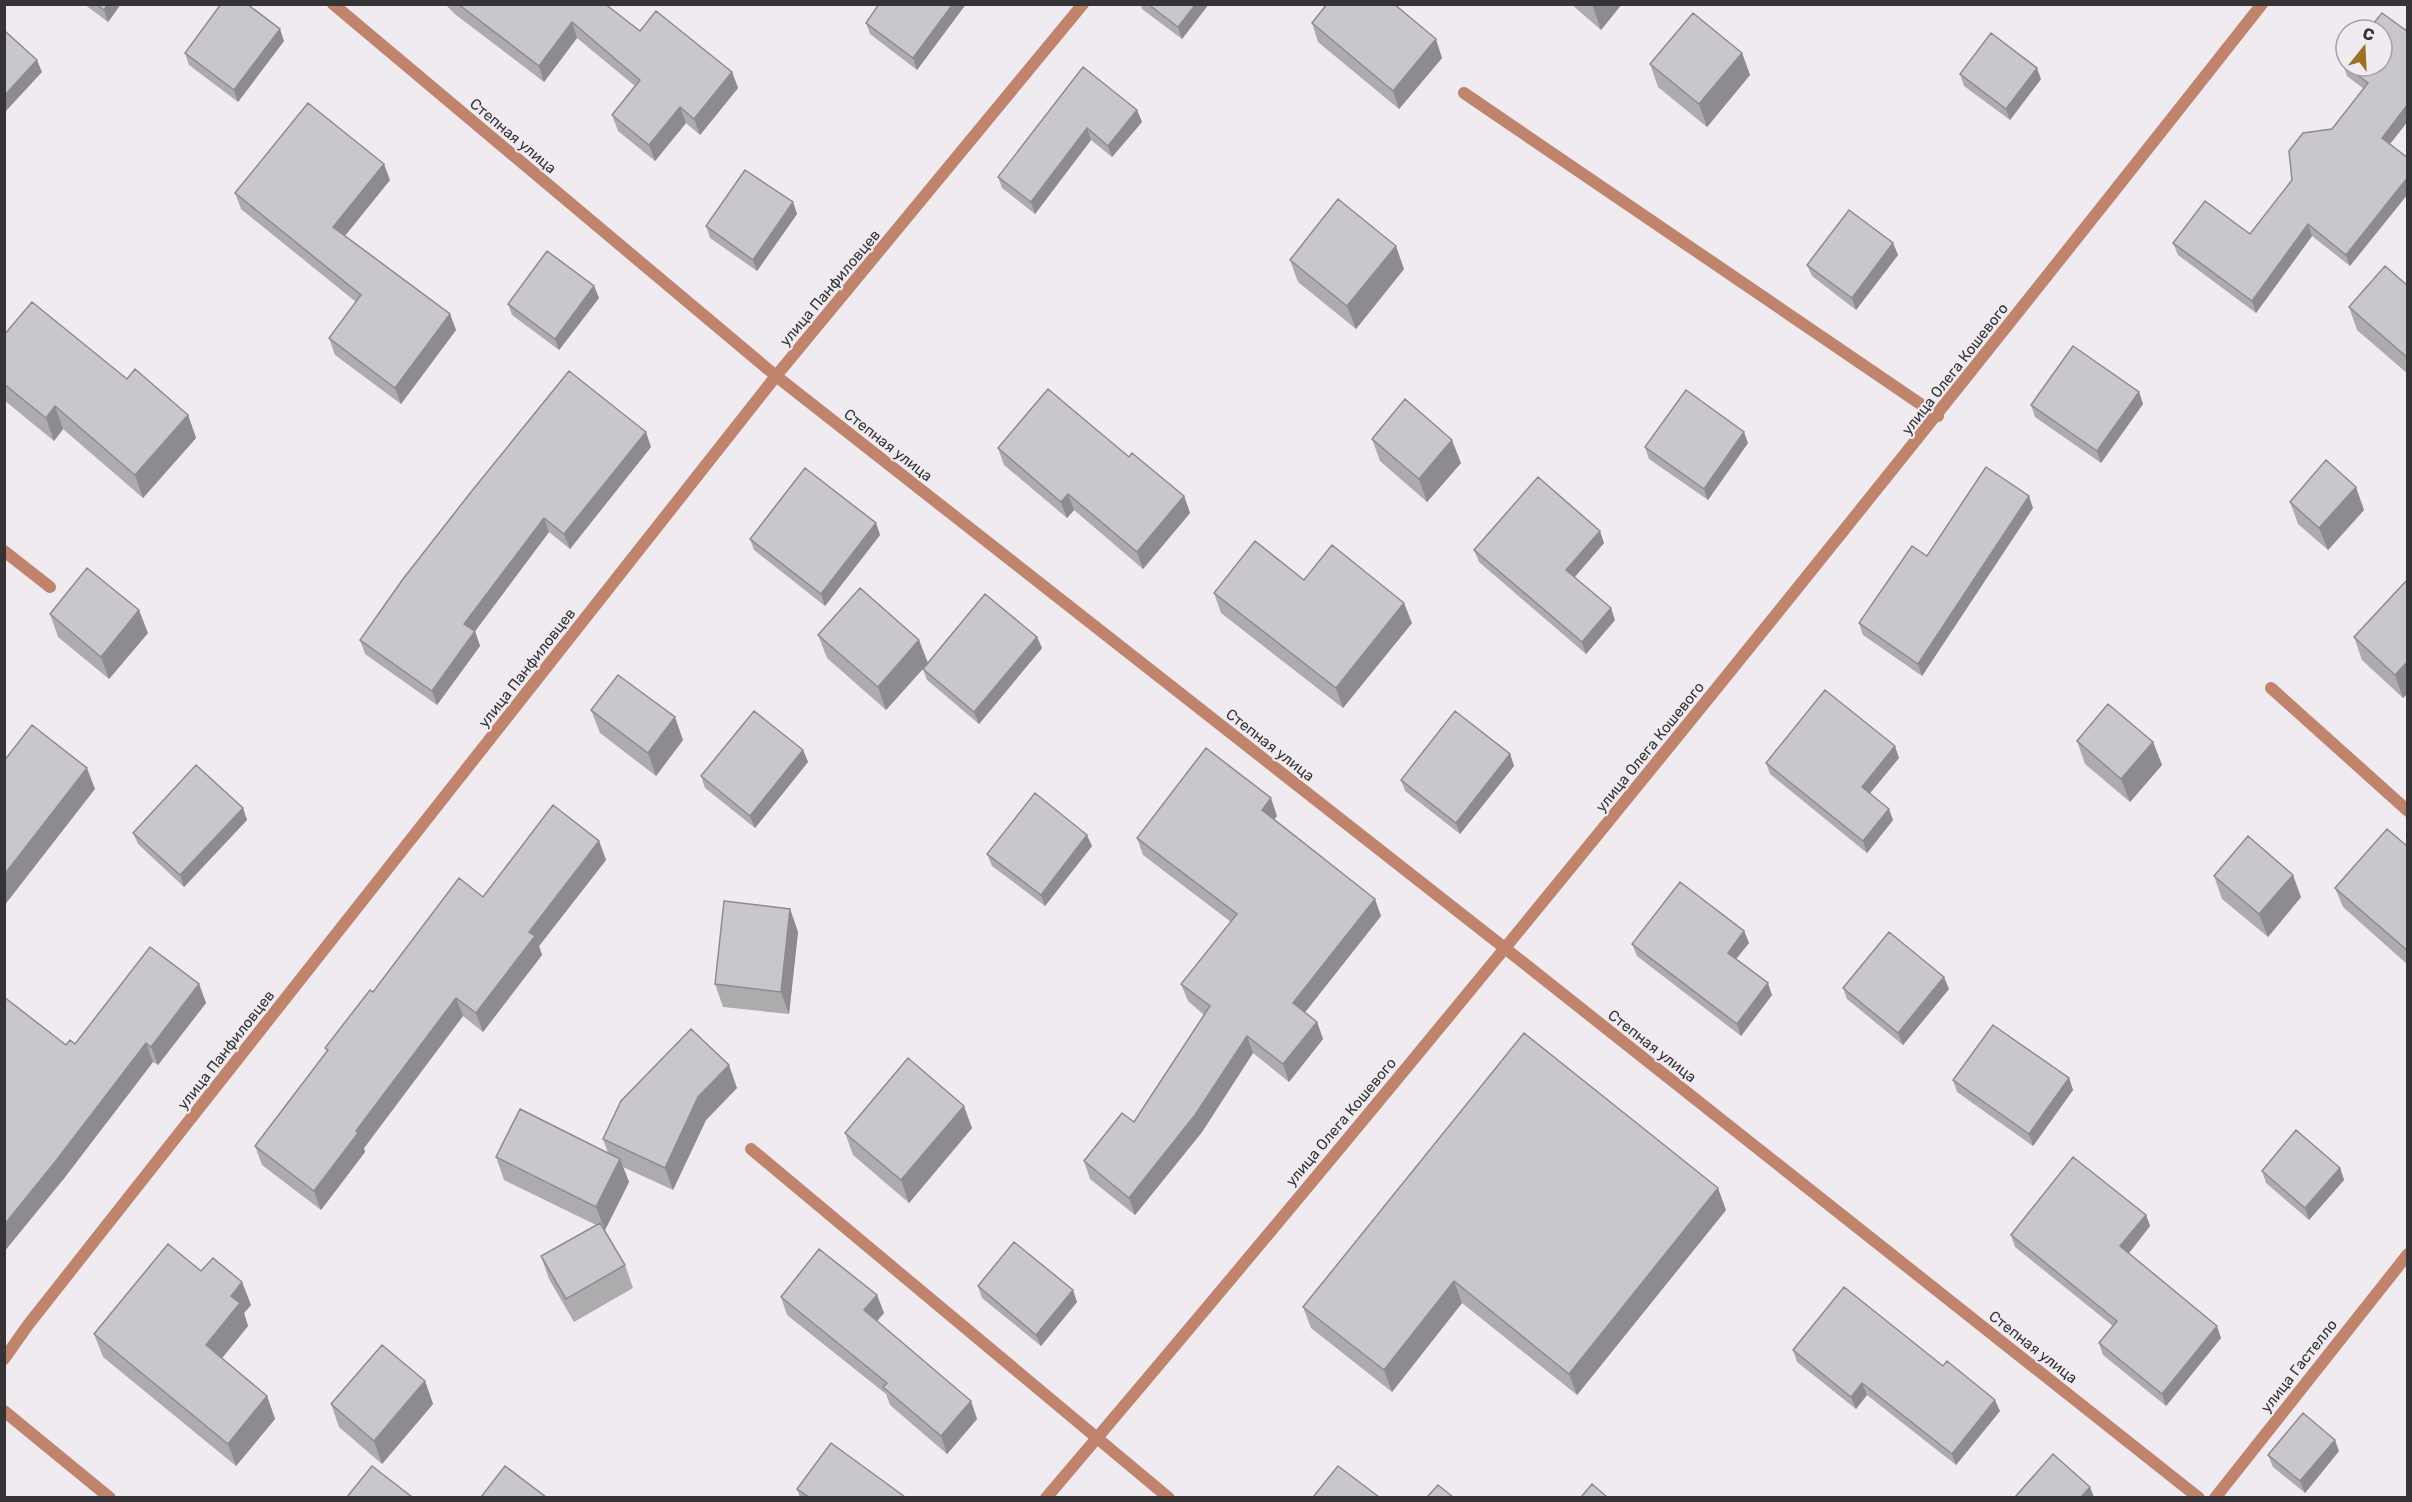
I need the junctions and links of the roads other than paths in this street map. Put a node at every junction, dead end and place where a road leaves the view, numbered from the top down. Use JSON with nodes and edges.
{"nodes":[{"id":1,"x":333,"y":4,"type":"edge"},
{"id":2,"x":1083,"y":4,"type":"edge"},
{"id":3,"x":2262,"y":4,"type":"edge"},
{"id":4,"x":1464,"y":93,"type":"dead end"},
{"id":5,"x":776,"y":376,"type":"junction"},
{"id":6,"x":1938,"y":416,"type":"junction"},
{"id":7,"x":4,"y":551,"type":"edge"},
{"id":8,"x":50,"y":587,"type":"dead end"},
{"id":9,"x":2271,"y":688,"type":"dead end"},
{"id":10,"x":2408,"y":811,"type":"edge"},
{"id":11,"x":1506,"y":949,"type":"junction"},
{"id":12,"x":751,"y":1149,"type":"dead end"},
{"id":13,"x":2408,"y":1254,"type":"edge"},
{"id":14,"x":4,"y":1359,"type":"edge"},
{"id":15,"x":4,"y":1411,"type":"edge"},
{"id":16,"x":1098,"y":1437,"type":"junction"},
{"id":17,"x":110,"y":1497,"type":"edge"},
{"id":18,"x":1046,"y":1497,"type":"edge"},
{"id":19,"x":1170,"y":1497,"type":"edge"},
{"id":20,"x":2199,"y":1497,"type":"edge"},
{"id":21,"x":2215,"y":1497,"type":"edge"}],
"edges":[{"from":1,"to":5,"type":"street","name":"Степная улица"},
{"from":2,"to":5,"type":"street","name":"улица Панфиловцев"},
{"from":3,"to":6,"type":"street","name":"улица Олега Кошевого"},
{"from":4,"to":6,"type":"street"},
{"from":5,"to":11,"type":"street","name":"Степная улица"},
{"from":5,"to":14,"type":"street","name":"улица Панфиловцев"},
{"from":6,"to":11,"type":"street","name":"улица Олега Кошевого"},
{"from":7,"to":8,"type":"street"},
{"from":9,"to":10,"type":"street"},
{"from":11,"to":16,"type":"street","name":"улица Олега Кошевого"},
{"from":11,"to":20,"type":"street","name":"Степная улица"},
{"from":12,"to":16,"type":"street"},
{"from":13,"to":21,"type":"street","name":"улица Гастелло"},
{"from":15,"to":17,"type":"street"},
{"from":16,"to":18,"type":"street","name":"улица Олега Кошевого"},
{"from":16,"to":19,"type":"street"}]}
